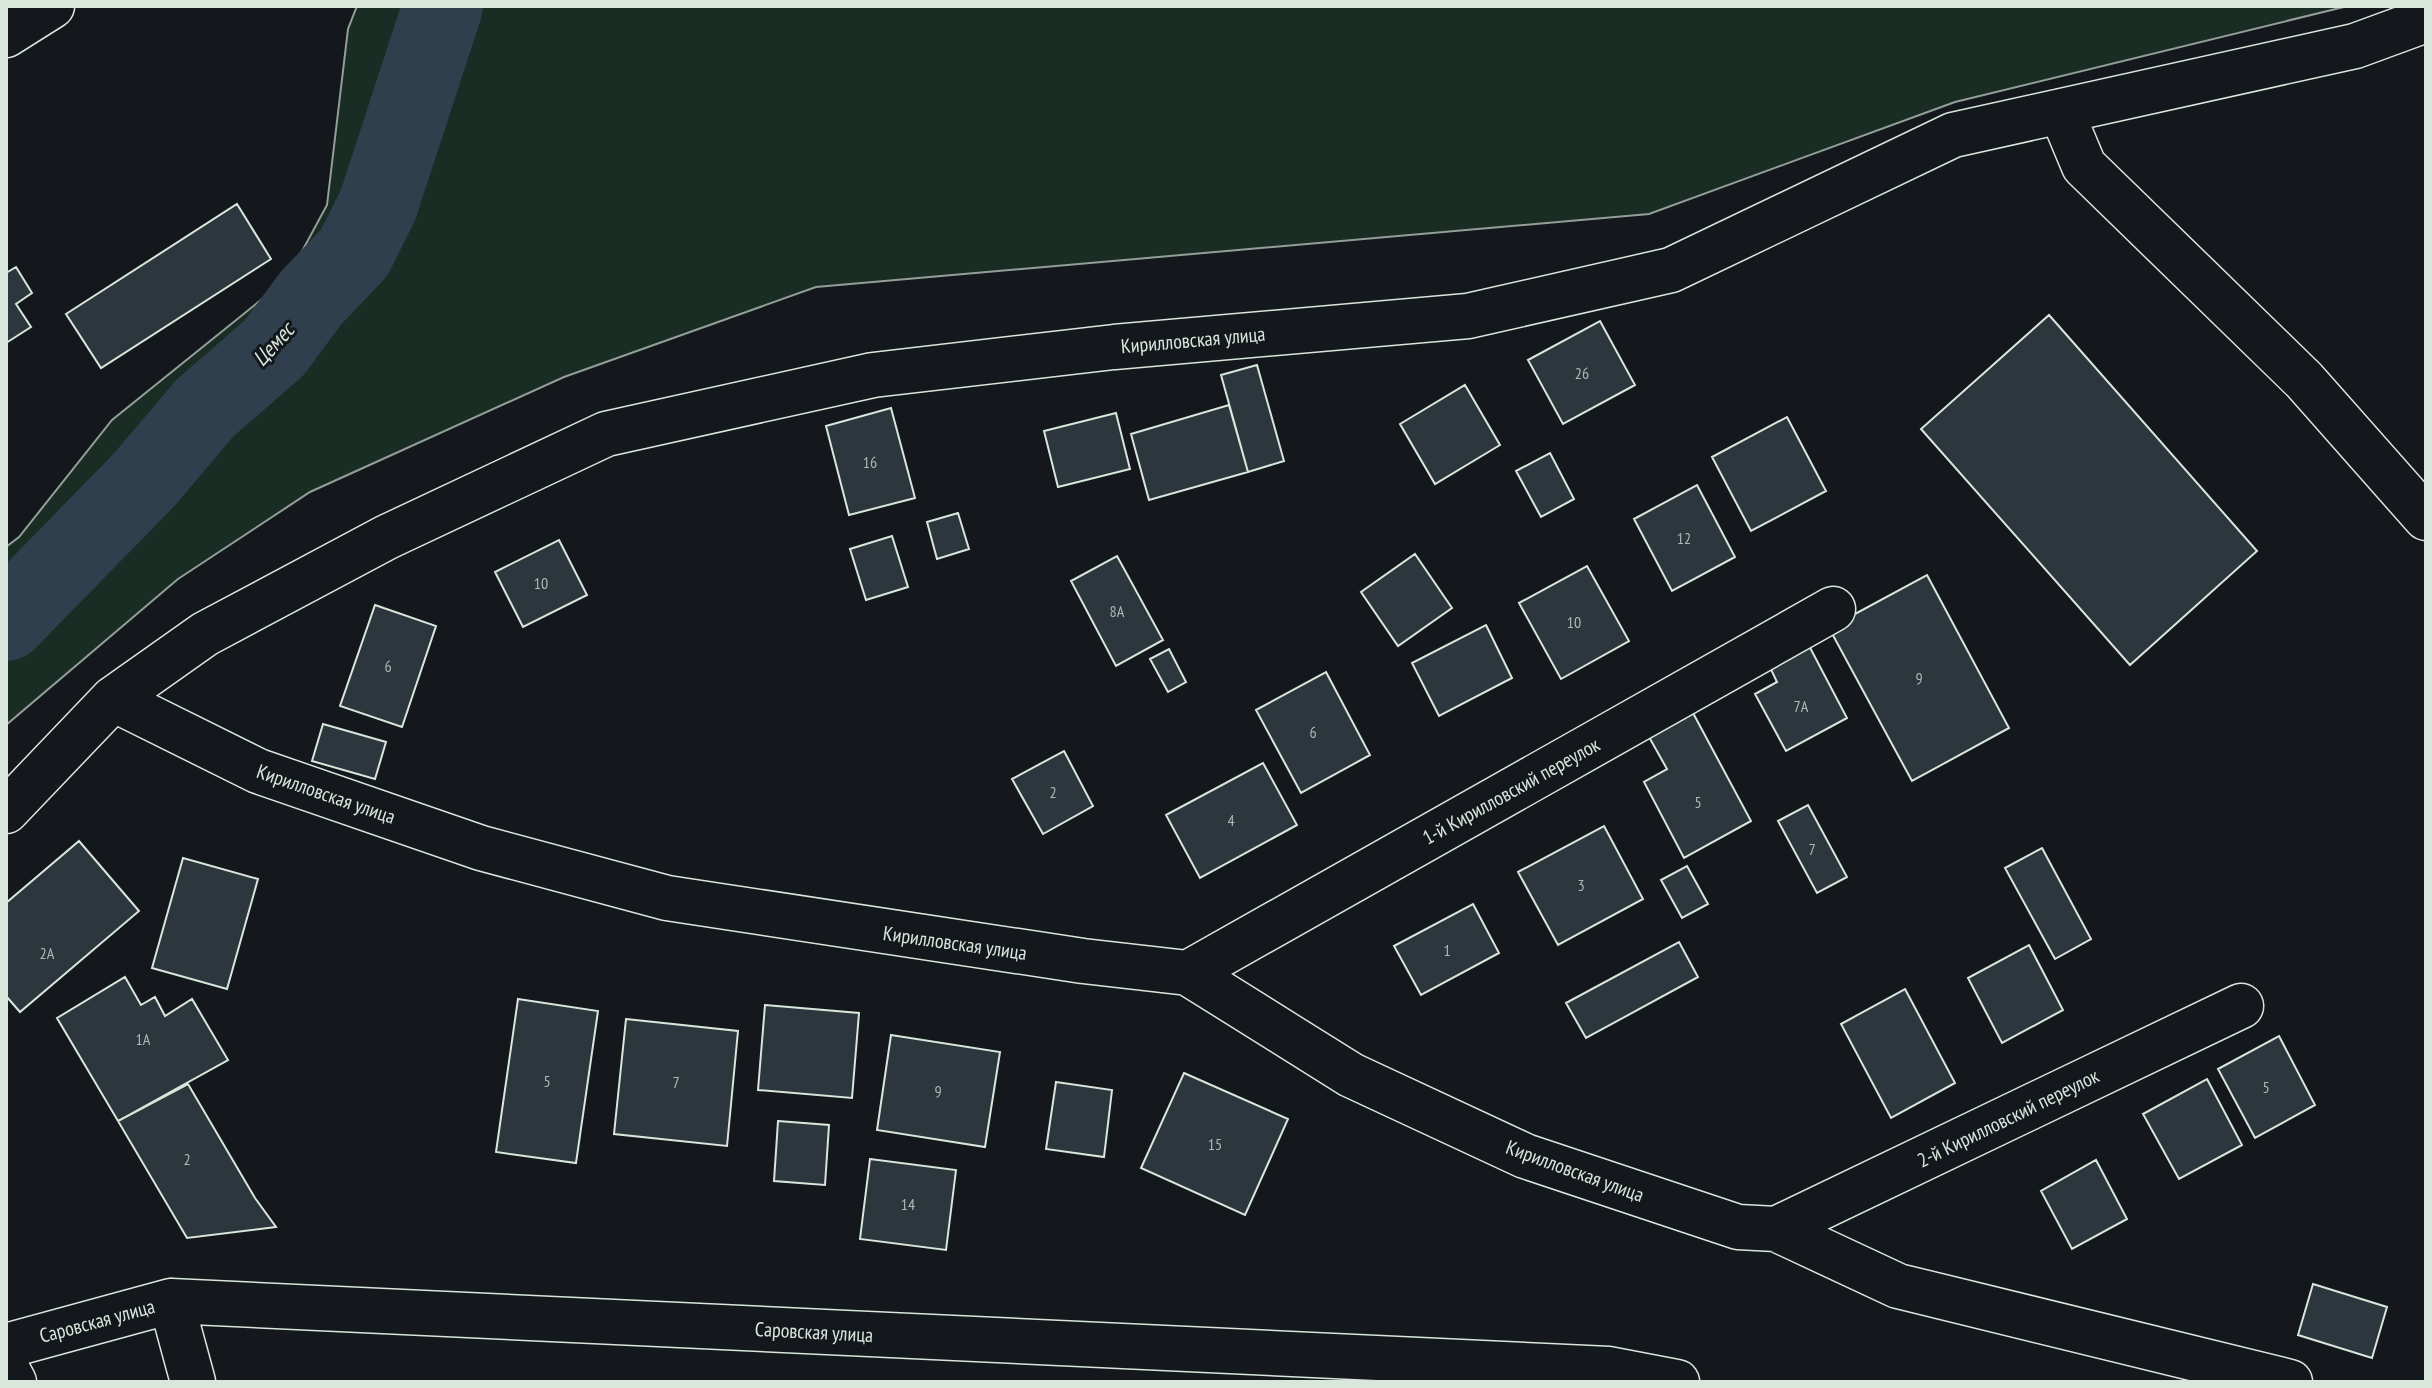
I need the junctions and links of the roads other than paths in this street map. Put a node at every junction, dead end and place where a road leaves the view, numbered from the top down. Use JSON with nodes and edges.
{"nodes":[{"id":1,"x":52,"y":6,"type":"edge"},
{"id":2,"x":2426,"y":20,"type":"edge"},
{"id":3,"x":6,"y":35,"type":"edge"},
{"id":4,"x":2061,"y":111,"type":"junction"},
{"id":5,"x":2426,"y":518,"type":"edge"},
{"id":6,"x":1833,"y":609,"type":"dead end"},
{"id":7,"x":113,"y":699,"type":"junction"},
{"id":8,"x":6,"y":811,"type":"edge"},
{"id":9,"x":1188,"y":973,"type":"junction"},
{"id":10,"x":2241,"y":1006,"type":"dead end"},
{"id":11,"x":1776,"y":1229,"type":"junction"},
{"id":12,"x":171,"y":1301,"type":"junction"},
{"id":13,"x":12,"y":1359,"type":"edge"},
{"id":14,"x":193,"y":1382,"type":"edge"},
{"id":15,"x":1677,"y":1382,"type":"edge"},
{"id":16,"x":2290,"y":1382,"type":"edge"}],
"edges":[{"from":1,"to":3,"type":"main road"},
{"from":2,"to":4,"type":"main road","name":"Кирилловская улица"},
{"from":4,"to":5,"type":"main road"},
{"from":4,"to":7,"type":"main road","name":"Кирилловская улица"},
{"from":6,"to":9,"type":"main road","name":"1-й Кирилловский переулок"},
{"from":7,"to":8,"type":"main road","name":"Кирилловская улица"},
{"from":7,"to":9,"type":"main road","name":"Кирилловская улица"},
{"from":9,"to":11,"type":"main road","name":"Кирилловская улица"},
{"from":10,"to":11,"type":"main road","name":"2-й Кирилловский переулок"},
{"from":11,"to":16,"type":"main road"},
{"from":12,"to":13,"type":"main road","name":"Саровская улица"},
{"from":12,"to":14,"type":"main road"},
{"from":12,"to":15,"type":"main road","name":"Саровская улица"}]}
